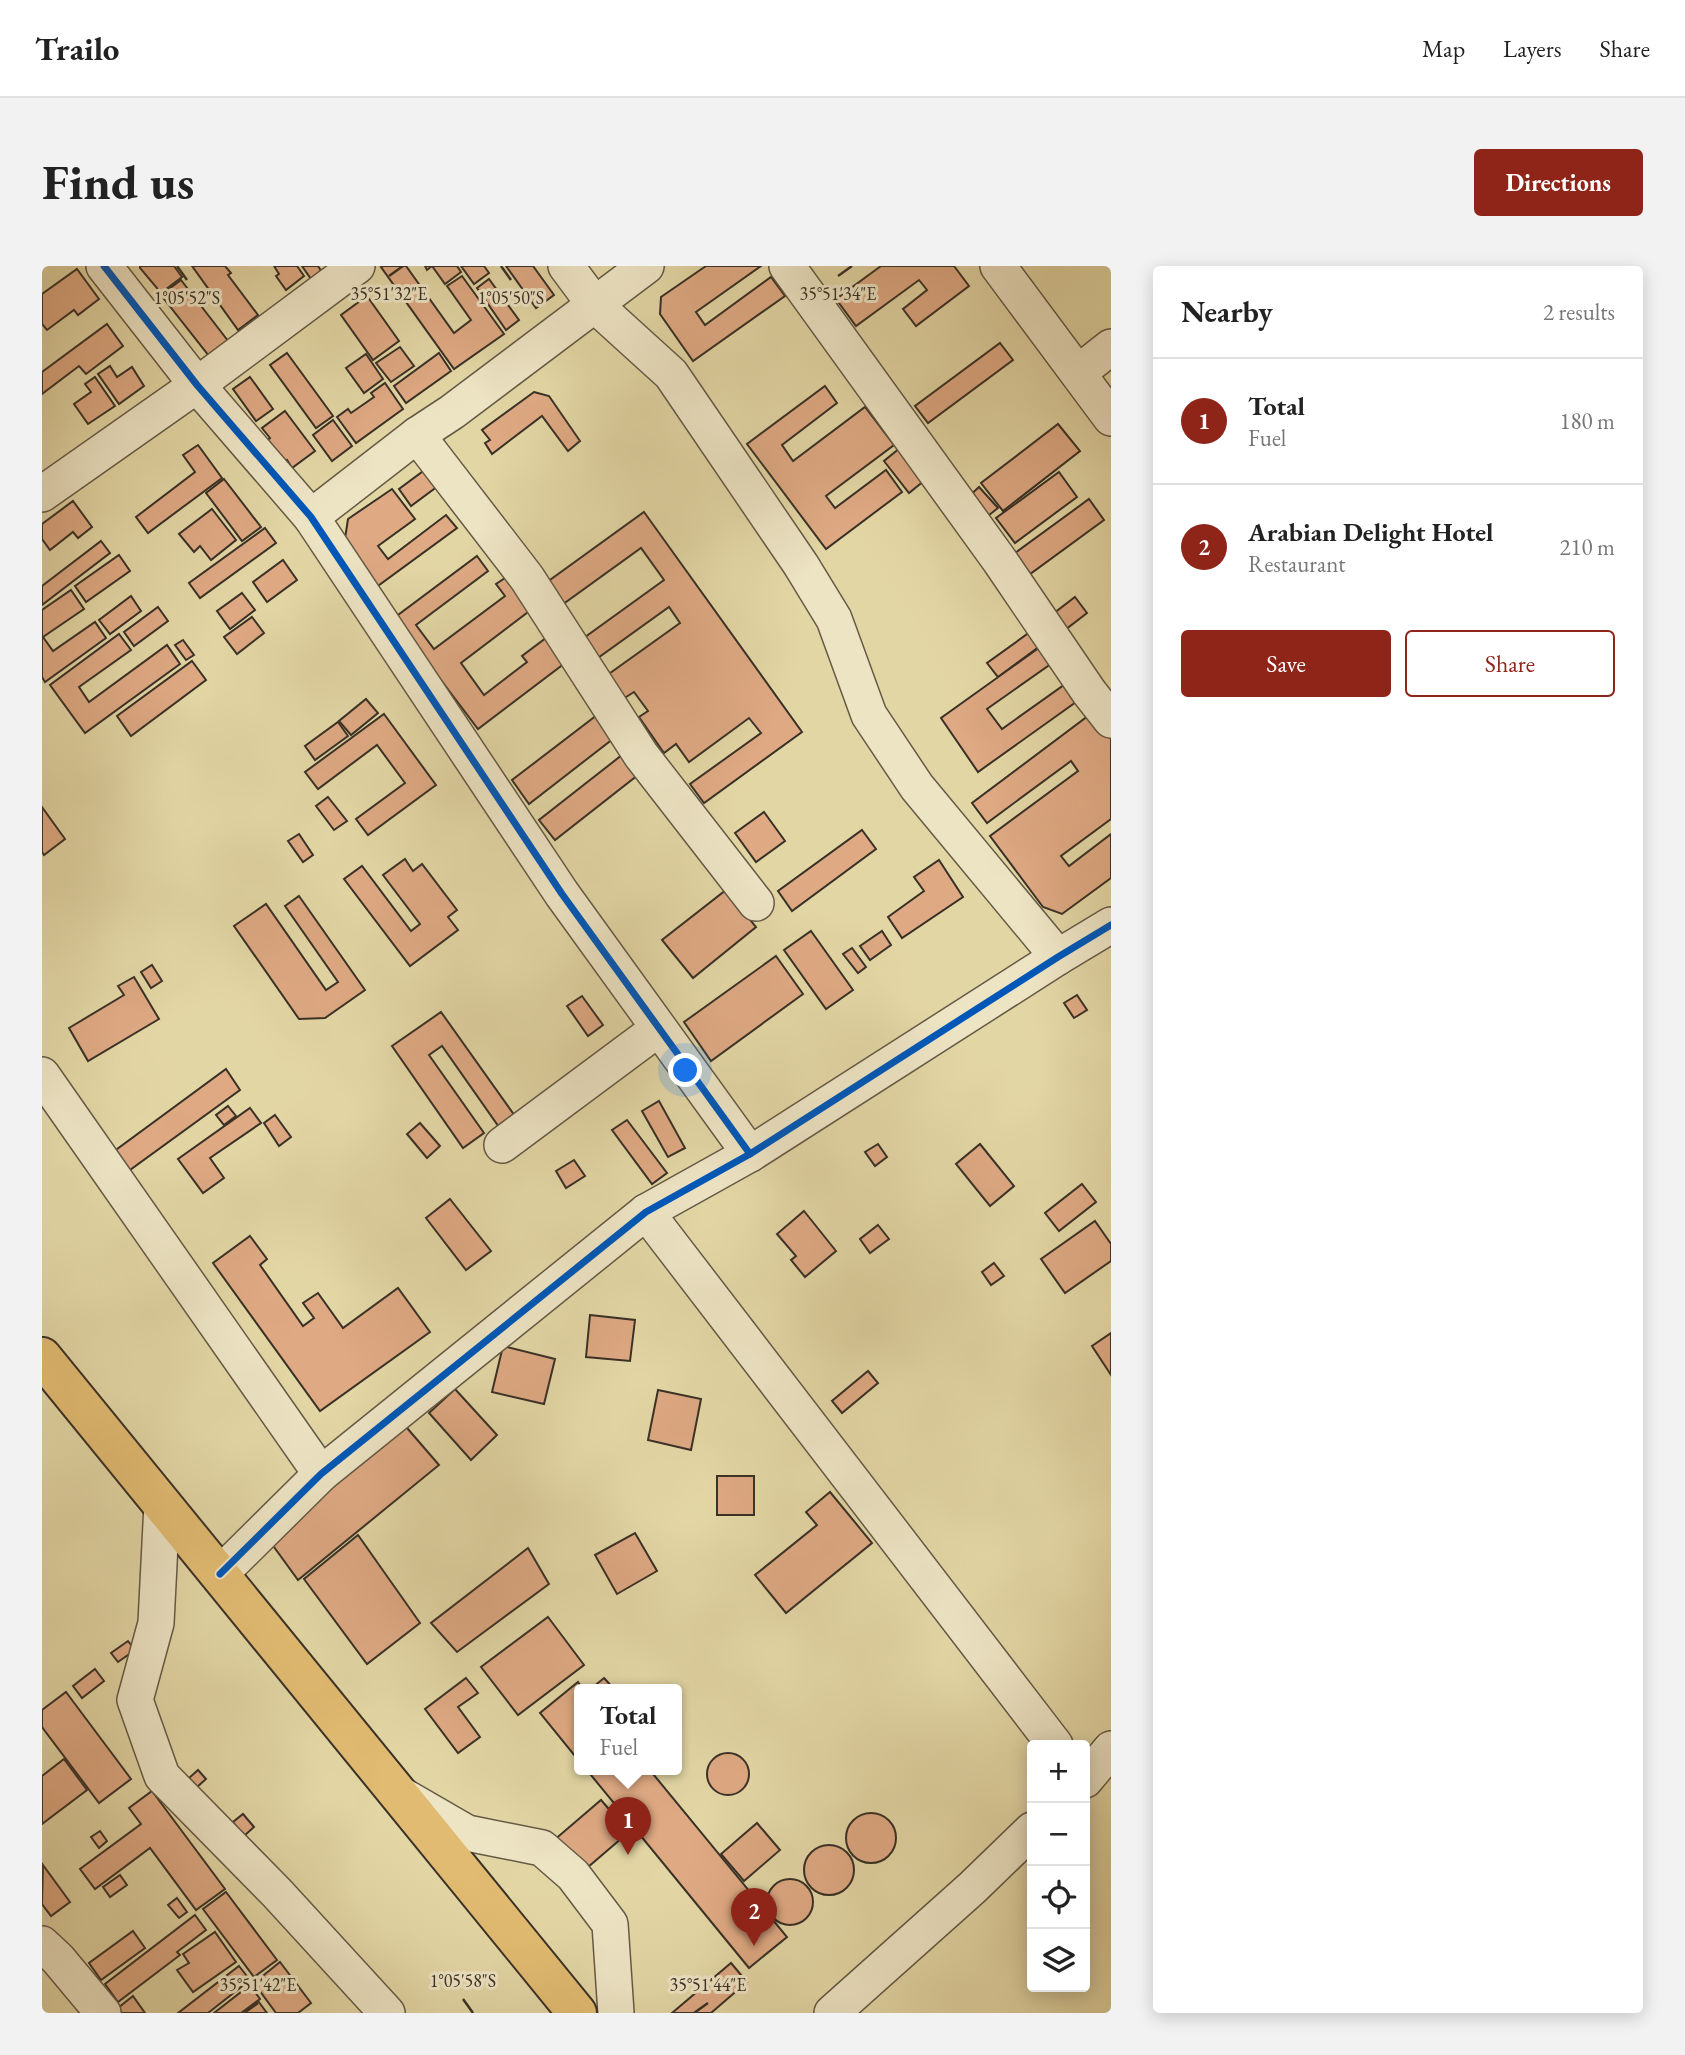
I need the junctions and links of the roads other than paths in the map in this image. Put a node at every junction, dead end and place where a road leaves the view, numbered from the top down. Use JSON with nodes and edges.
{"nodes":[{"id":1,"x":104,"y":266,"type":"edge"},
{"id":2,"x":357,"y":266,"type":"edge"},
{"id":3,"x":566,"y":266,"type":"edge"},
{"id":4,"x":646,"y":266,"type":"edge"},
{"id":5,"x":787,"y":266,"type":"edge"},
{"id":6,"x":998,"y":266,"type":"edge"},
{"id":7,"x":594,"y":305,"type":"junction"},
{"id":8,"x":1111,"y":347,"type":"edge"},
{"id":9,"x":1077,"y":373,"type":"junction"},
{"id":10,"x":197,"y":385,"type":"junction"},
{"id":11,"x":1111,"y":418,"type":"edge"},
{"id":12,"x":417,"y":435,"type":"junction"},
{"id":13,"x":42,"y":494,"type":"edge"},
{"id":14,"x":311,"y":517,"type":"junction"},
{"id":15,"x":1111,"y":720,"type":"edge"},
{"id":16,"x":756,"y":903,"type":"dead end"},
{"id":17,"x":1111,"y":925,"type":"edge"},
{"id":18,"x":1058,"y":957,"type":"junction"},
{"id":19,"x":658,"y":1029,"type":"junction"},
{"id":20,"x":42,"y":1075,"type":"edge"},
{"id":21,"x":502,"y":1145,"type":"dead end"},
{"id":22,"x":750,"y":1154,"type":"junction"},
{"id":23,"x":646,"y":1212,"type":"junction"},
{"id":24,"x":47,"y":1372,"type":"edge"},
{"id":25,"x":321,"y":1474,"type":"junction"},
{"id":26,"x":162,"y":1504,"type":"junction"},
{"id":27,"x":220,"y":1574,"type":"junction"},
{"id":28,"x":1051,"y":1740,"type":"edge"},
{"id":29,"x":1111,"y":1749,"type":"edge"},
{"id":30,"x":1090,"y":1774,"type":"edge"},
{"id":31,"x":400,"y":1795,"type":"junction"},
{"id":32,"x":1027,"y":1835,"type":"edge"},
{"id":33,"x":42,"y":1944,"type":"edge"},
{"id":34,"x":103,"y":2013,"type":"edge"},
{"id":35,"x":387,"y":2013,"type":"edge"},
{"id":36,"x":577,"y":2013,"type":"edge"},
{"id":37,"x":615,"y":2013,"type":"edge"},
{"id":38,"x":832,"y":2013,"type":"edge"}],
"edges":[{"from":1,"to":10,"type":"street"},
{"from":2,"to":10,"type":"street"},
{"from":3,"to":7,"type":"street"},
{"from":4,"to":7,"type":"street"},
{"from":5,"to":15,"type":"street"},
{"from":6,"to":9,"type":"street"},
{"from":7,"to":12,"type":"street"},
{"from":7,"to":18,"type":"street"},
{"from":8,"to":9,"type":"street"},
{"from":9,"to":11,"type":"street"},
{"from":10,"to":13,"type":"street"},
{"from":10,"to":14,"type":"street"},
{"from":12,"to":14,"type":"street"},
{"from":12,"to":16,"type":"street"},
{"from":14,"to":19,"type":"street"},
{"from":17,"to":18,"type":"street"},
{"from":18,"to":22,"type":"street"},
{"from":19,"to":21,"type":"street"},
{"from":19,"to":22,"type":"street"},
{"from":20,"to":25,"type":"street"},
{"from":22,"to":23,"type":"street"},
{"from":23,"to":25,"type":"street"},
{"from":23,"to":28,"type":"street"},
{"from":24,"to":26,"type":"highway"},
{"from":25,"to":27,"type":"street"},
{"from":26,"to":27,"type":"highway"},
{"from":26,"to":35,"type":"street"},
{"from":27,"to":31,"type":"highway"},
{"from":29,"to":30,"type":"street"},
{"from":31,"to":36,"type":"highway"},
{"from":31,"to":37,"type":"street"},
{"from":32,"to":38,"type":"street"},
{"from":33,"to":34,"type":"street"}]}
